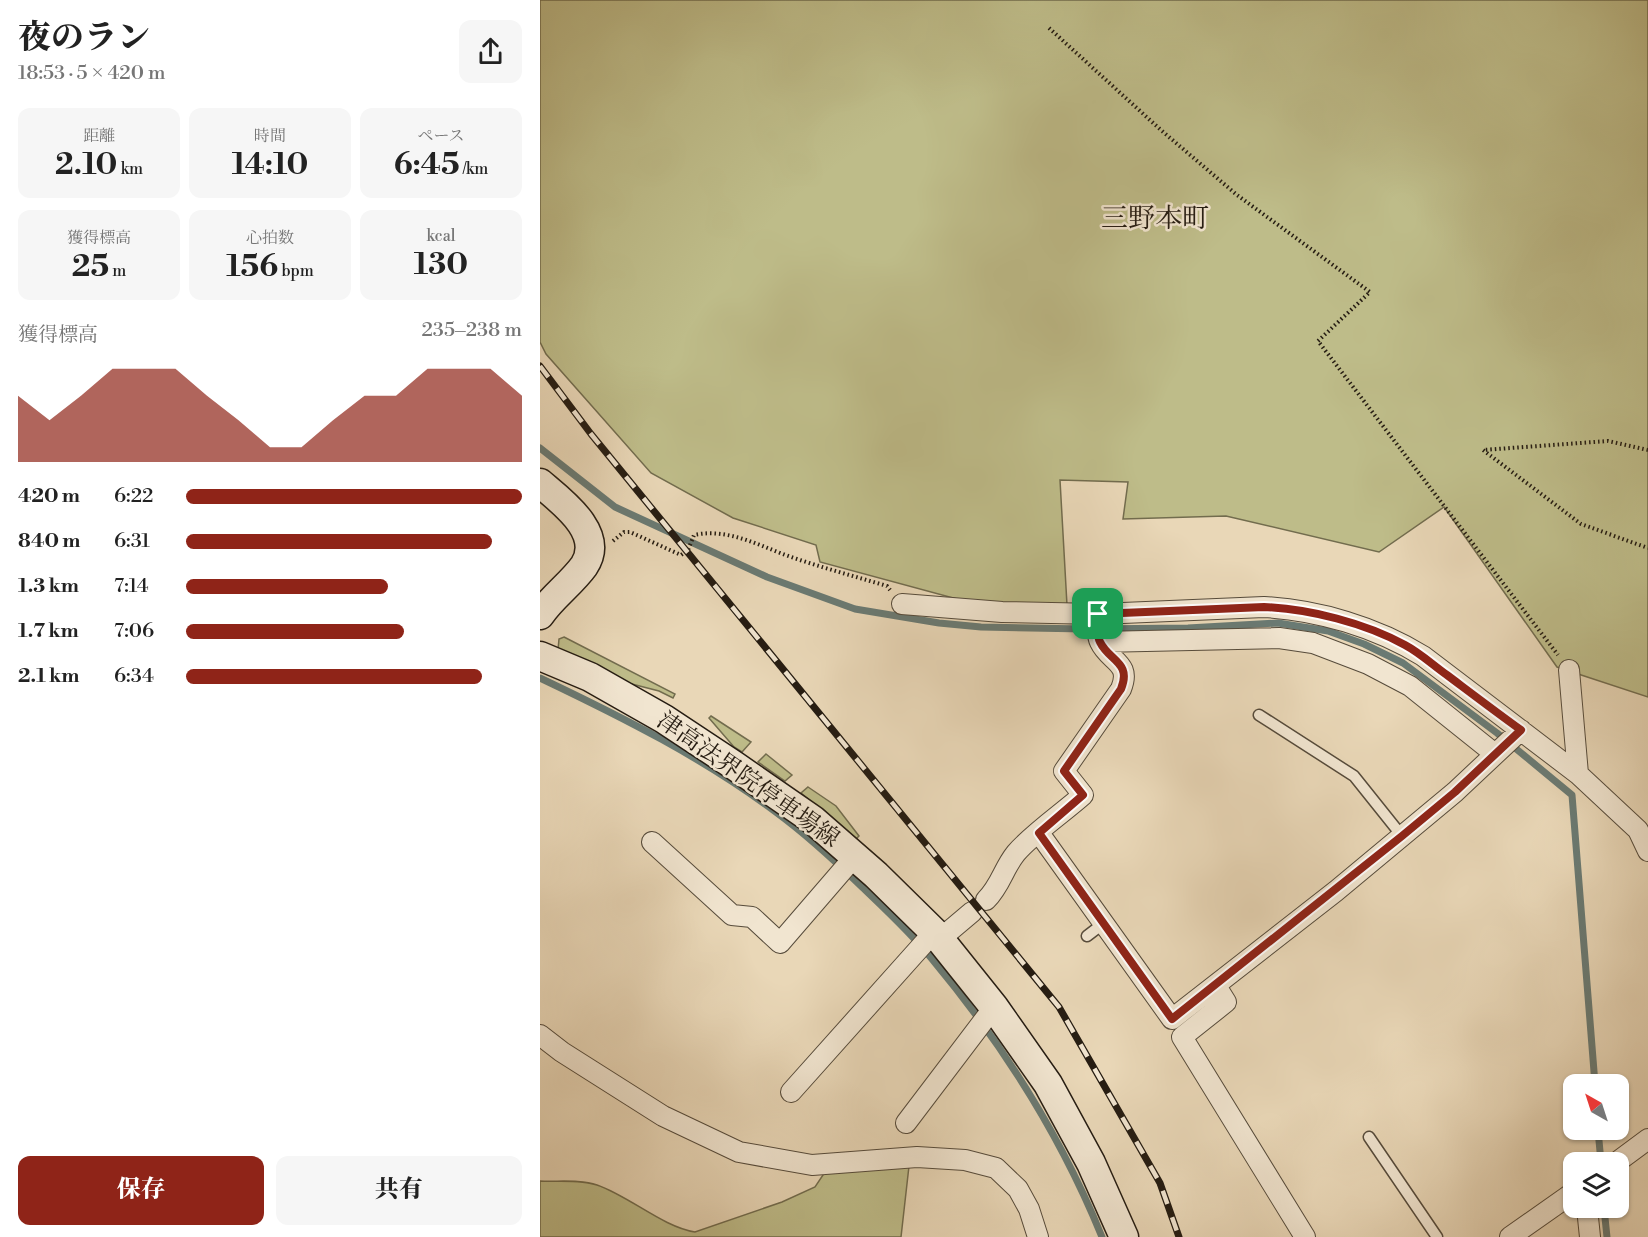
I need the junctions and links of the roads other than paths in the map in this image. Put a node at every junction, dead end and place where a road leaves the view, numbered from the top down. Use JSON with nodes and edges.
{"nodes":[{"id":1,"x":540,"y":483,"type":"edge"},
{"id":2,"x":903,"y":604,"type":"road end"},
{"id":3,"x":1221,"y":611,"type":"junction"},
{"id":4,"x":540,"y":615,"type":"edge"},
{"id":5,"x":1098,"y":615,"type":"junction"},
{"id":6,"x":1380,"y":637,"type":"junction"},
{"id":7,"x":1222,"y":639,"type":"junction"},
{"id":8,"x":1099,"y":641,"type":"junction"},
{"id":9,"x":540,"y":657,"type":"edge"},
{"id":10,"x":1368,"y":662,"type":"junction"},
{"id":11,"x":1569,"y":670,"type":"road end"},
{"id":12,"x":1259,"y":715,"type":"dead end"},
{"id":13,"x":1518,"y":732,"type":"junction"},
{"id":14,"x":1497,"y":753,"type":"junction"},
{"id":15,"x":1578,"y":774,"type":"junction"},
{"id":16,"x":1039,"y":833,"type":"junction"},
{"id":17,"x":1402,"y":836,"type":"junction"},
{"id":18,"x":652,"y":843,"type":"dead end"},
{"id":19,"x":1648,"y":850,"type":"edge"},
{"id":20,"x":848,"y":865,"type":"junction"},
{"id":21,"x":1104,"y":923,"type":"junction"},
{"id":22,"x":1087,"y":936,"type":"dead end"},
{"id":23,"x":929,"y":941,"type":"junction"},
{"id":24,"x":1216,"y":986,"type":"junction"},
{"id":25,"x":986,"y":1017,"type":"junction"},
{"id":26,"x":540,"y":1035,"type":"edge"},
{"id":27,"x":790,"y":1092,"type":"dead end"},
{"id":28,"x":906,"y":1123,"type":"dead end"},
{"id":29,"x":1369,"y":1137,"type":"dead end"},
{"id":30,"x":1648,"y":1139,"type":"edge"},
{"id":31,"x":1629,"y":1153,"type":"edge"},
{"id":32,"x":1563,"y":1200,"type":"edge"},
{"id":33,"x":1588,"y":1218,"type":"edge"},
{"id":34,"x":1038,"y":1237,"type":"edge"},
{"id":35,"x":1124,"y":1237,"type":"edge"},
{"id":36,"x":1305,"y":1237,"type":"edge"},
{"id":37,"x":1437,"y":1237,"type":"edge"},
{"id":38,"x":1510,"y":1237,"type":"edge"},
{"id":39,"x":1590,"y":1237,"type":"edge"}],
"edges":[{"from":1,"to":4,"type":"main road"},
{"from":2,"to":5,"type":"street"},
{"from":3,"to":5,"type":"street"},
{"from":3,"to":6,"type":"street"},
{"from":3,"to":7,"type":"street"},
{"from":5,"to":8,"type":"street"},
{"from":6,"to":10,"type":"street"},
{"from":6,"to":13,"type":"street"},
{"from":7,"to":8,"type":"street"},
{"from":7,"to":10,"type":"street"},
{"from":8,"to":16,"type":"street"},
{"from":9,"to":20,"type":"main road","name":"津高法界院停車場線"},
{"from":10,"to":14,"type":"street"},
{"from":11,"to":15,"type":"street"},
{"from":12,"to":17,"type":"lane"},
{"from":13,"to":14,"type":"street"},
{"from":13,"to":15,"type":"street"},
{"from":14,"to":17,"type":"street"},
{"from":15,"to":19,"type":"street"},
{"from":16,"to":21,"type":"street"},
{"from":16,"to":23,"type":"street"},
{"from":17,"to":24,"type":"street"},
{"from":18,"to":20,"type":"street"},
{"from":20,"to":23,"type":"main road","name":"津高法界院停車場線"},
{"from":21,"to":22,"type":"lane"},
{"from":21,"to":24,"type":"street"},
{"from":23,"to":25,"type":"main road","name":"津高法界院停車場線"},
{"from":23,"to":27,"type":"street"},
{"from":24,"to":36,"type":"street"},
{"from":25,"to":28,"type":"street"},
{"from":25,"to":35,"type":"main road","name":"津高法界院停車場線"},
{"from":26,"to":34,"type":"street"},
{"from":29,"to":37,"type":"lane"},
{"from":30,"to":31,"type":"street"},
{"from":32,"to":38,"type":"street"},
{"from":33,"to":39,"type":"street"}]}
